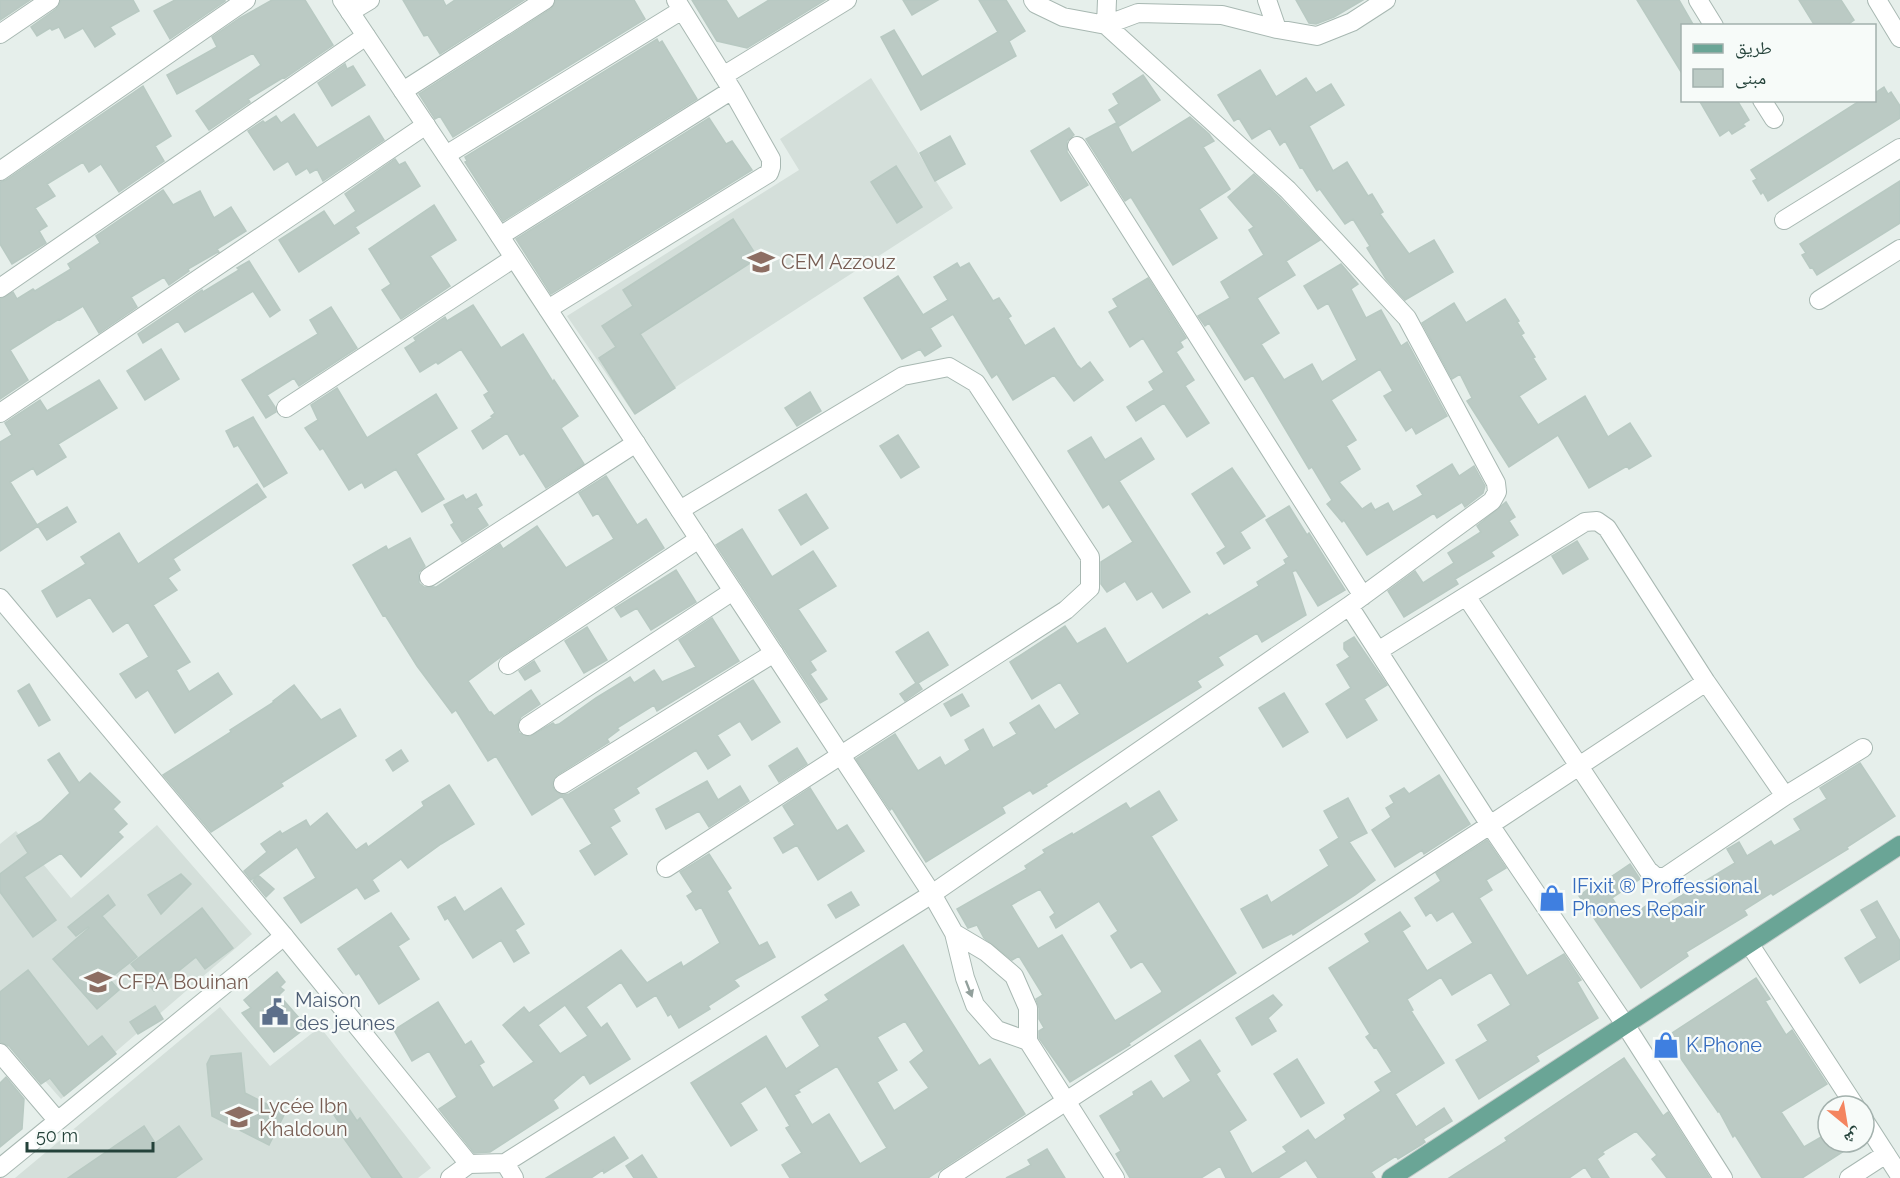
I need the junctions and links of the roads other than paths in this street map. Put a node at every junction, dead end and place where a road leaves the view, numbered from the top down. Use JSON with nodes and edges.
{"nodes":[{"id":1,"x":50,"y":0,"type":"edge"},
{"id":2,"x":246,"y":0,"type":"edge"},
{"id":3,"x":370,"y":0,"type":"edge"},
{"id":4,"x":545,"y":0,"type":"edge"},
{"id":5,"x":847,"y":0,"type":"edge"},
{"id":6,"x":1033,"y":0,"type":"edge"},
{"id":7,"x":1107,"y":0,"type":"edge"},
{"id":8,"x":1266,"y":0,"type":"edge"},
{"id":9,"x":1386,"y":0,"type":"edge"},
{"id":10,"x":1698,"y":0,"type":"edge"},
{"id":11,"x":1877,"y":0,"type":"edge"},
{"id":12,"x":679,"y":5,"type":"edge"},
{"id":13,"x":346,"y":6,"type":"edge"},
{"id":14,"x":1713,"y":24,"type":"edge"},
{"id":15,"x":1106,"y":25,"type":"junction"},
{"id":16,"x":1277,"y":29,"type":"junction"},
{"id":17,"x":0,"y":34,"type":"edge"},
{"id":18,"x":366,"y":36,"type":"junction"},
{"id":19,"x":1900,"y":38,"type":"edge"},
{"id":20,"x":728,"y":83,"type":"junction"},
{"id":21,"x":403,"y":91,"type":"junction"},
{"id":22,"x":1763,"y":102,"type":"edge"},
{"id":23,"x":1774,"y":119,"type":"dead end"},
{"id":24,"x":426,"y":124,"type":"junction"},
{"id":25,"x":1077,"y":146,"type":"dead end"},
{"id":26,"x":1900,"y":148,"type":"edge"},
{"id":27,"x":446,"y":155,"type":"junction"},
{"id":28,"x":0,"y":171,"type":"edge"},
{"id":29,"x":1784,"y":220,"type":"dead end"},
{"id":30,"x":500,"y":236,"type":"junction"},
{"id":31,"x":1900,"y":249,"type":"edge"},
{"id":32,"x":514,"y":258,"type":"junction"},
{"id":33,"x":0,"y":288,"type":"edge"},
{"id":34,"x":1819,"y":300,"type":"dead end"},
{"id":35,"x":548,"y":309,"type":"junction"},
{"id":36,"x":286,"y":408,"type":"dead end"},
{"id":37,"x":0,"y":413,"type":"edge"},
{"id":38,"x":636,"y":443,"type":"junction"},
{"id":39,"x":680,"y":510,"type":"junction"},
{"id":40,"x":699,"y":539,"type":"junction"},
{"id":41,"x":429,"y":577,"type":"dead end"},
{"id":42,"x":733,"y":591,"type":"junction"},
{"id":43,"x":1466,"y":596,"type":"junction"},
{"id":44,"x":0,"y":598,"type":"edge"},
{"id":45,"x":1356,"y":601,"type":"junction"},
{"id":46,"x":1378,"y":651,"type":"junction"},
{"id":47,"x":774,"y":653,"type":"junction"},
{"id":48,"x":508,"y":665,"type":"dead end"},
{"id":49,"x":1706,"y":682,"type":"junction"},
{"id":50,"x":528,"y":726,"type":"dead end"},
{"id":51,"x":1863,"y":747,"type":"dead end"},
{"id":52,"x":841,"y":755,"type":"junction"},
{"id":53,"x":1577,"y":766,"type":"junction"},
{"id":54,"x":563,"y":784,"type":"dead end"},
{"id":55,"x":1785,"y":796,"type":"junction"},
{"id":56,"x":1490,"y":825,"type":"junction"},
{"id":57,"x":1900,"y":845,"type":"edge"},
{"id":58,"x":666,"y":868,"type":"dead end"},
{"id":59,"x":932,"y":894,"type":"junction"},
{"id":60,"x":954,"y":933,"type":"junction"},
{"id":61,"x":284,"y":936,"type":"junction"},
{"id":62,"x":1750,"y":945,"type":"junction"},
{"id":63,"x":1626,"y":1026,"type":"junction"},
{"id":64,"x":1028,"y":1041,"type":"junction"},
{"id":65,"x":0,"y":1053,"type":"edge"},
{"id":66,"x":1847,"y":1094,"type":"edge"},
{"id":67,"x":1067,"y":1101,"type":"junction"},
{"id":68,"x":57,"y":1120,"type":"junction"},
{"id":69,"x":1876,"y":1139,"type":"edge"},
{"id":70,"x":1886,"y":1154,"type":"junction"},
{"id":71,"x":469,"y":1164,"type":"junction"},
{"id":72,"x":0,"y":1168,"type":"edge"},
{"id":73,"x":509,"y":1170,"type":"edge"},
{"id":74,"x":1900,"y":1176,"type":"edge"},
{"id":75,"x":450,"y":1178,"type":"edge"},
{"id":76,"x":948,"y":1178,"type":"edge"},
{"id":77,"x":1115,"y":1178,"type":"edge"},
{"id":78,"x":1391,"y":1178,"type":"edge"},
{"id":79,"x":1723,"y":1178,"type":"edge"},
{"id":80,"x":1849,"y":1178,"type":"edge"}],
"edges":[{"from":1,"to":17,"type":"street"},
{"from":2,"to":28,"type":"street"},
{"from":3,"to":13,"type":"street"},
{"from":4,"to":21,"type":"street"},
{"from":5,"to":20,"type":"street"},
{"from":6,"to":15,"type":"street"},
{"from":7,"to":15,"type":"street"},
{"from":8,"to":16,"type":"street"},
{"from":9,"to":16,"type":"street"},
{"from":10,"to":14,"type":"street"},
{"from":11,"to":19,"type":"street"},
{"from":12,"to":20,"type":"street"},
{"from":12,"to":27,"type":"street"},
{"from":13,"to":18,"type":"street"},
{"from":15,"to":16,"type":"street"},
{"from":15,"to":45,"type":"street"},
{"from":18,"to":21,"type":"street"},
{"from":18,"to":33,"type":"street"},
{"from":20,"to":30,"type":"street"},
{"from":20,"to":35,"type":"street"},
{"from":21,"to":24,"type":"street"},
{"from":22,"to":23,"type":"street"},
{"from":24,"to":27,"type":"street"},
{"from":24,"to":37,"type":"street"},
{"from":25,"to":45,"type":"street"},
{"from":26,"to":29,"type":"street"},
{"from":27,"to":30,"type":"street"},
{"from":30,"to":32,"type":"street"},
{"from":31,"to":34,"type":"street"},
{"from":32,"to":35,"type":"street"},
{"from":32,"to":36,"type":"street"},
{"from":35,"to":38,"type":"street"},
{"from":38,"to":39,"type":"street"},
{"from":38,"to":41,"type":"street"},
{"from":39,"to":40,"type":"street"},
{"from":39,"to":52,"type":"street"},
{"from":40,"to":42,"type":"street"},
{"from":40,"to":48,"type":"street"},
{"from":42,"to":47,"type":"street"},
{"from":42,"to":50,"type":"street"},
{"from":43,"to":46,"type":"street"},
{"from":43,"to":49,"type":"street"},
{"from":43,"to":53,"type":"street"},
{"from":44,"to":61,"type":"street"},
{"from":45,"to":46,"type":"street"},
{"from":45,"to":59,"type":"street"},
{"from":46,"to":56,"type":"street"},
{"from":47,"to":52,"type":"street"},
{"from":47,"to":54,"type":"street"},
{"from":49,"to":53,"type":"street"},
{"from":49,"to":55,"type":"street"},
{"from":51,"to":55,"type":"street"},
{"from":52,"to":58,"type":"street"},
{"from":52,"to":59,"type":"street"},
{"from":53,"to":55,"type":"street"},
{"from":53,"to":56,"type":"street"},
{"from":56,"to":63,"type":"street"},
{"from":56,"to":67,"type":"street"},
{"from":57,"to":62,"type":"main road"},
{"from":59,"to":60,"type":"street"},
{"from":59,"to":73,"type":"street"},
{"from":60,"to":64,"type":"street","one_way":true},
{"from":60,"to":64,"type":"street"},
{"from":61,"to":68,"type":"street"},
{"from":61,"to":71,"type":"street"},
{"from":62,"to":63,"type":"main road"},
{"from":62,"to":66,"type":"street"},
{"from":63,"to":78,"type":"main road"},
{"from":63,"to":79,"type":"street"},
{"from":64,"to":67,"type":"street"},
{"from":65,"to":68,"type":"street"},
{"from":67,"to":76,"type":"street"},
{"from":67,"to":77,"type":"street"},
{"from":68,"to":72,"type":"street"},
{"from":69,"to":70,"type":"street"},
{"from":70,"to":74,"type":"street"},
{"from":70,"to":80,"type":"street"},
{"from":71,"to":73,"type":"street"},
{"from":71,"to":75,"type":"street"}]}
